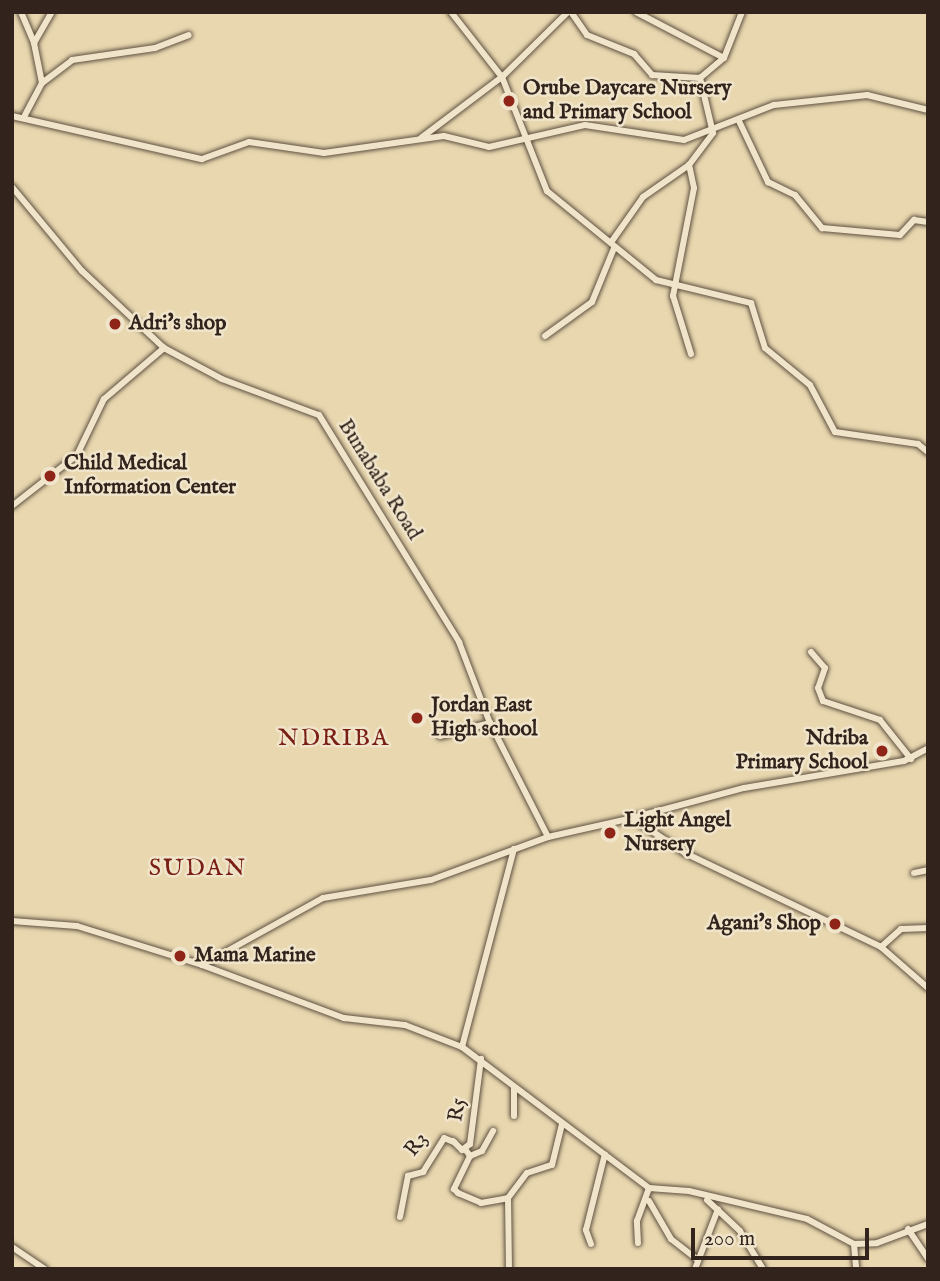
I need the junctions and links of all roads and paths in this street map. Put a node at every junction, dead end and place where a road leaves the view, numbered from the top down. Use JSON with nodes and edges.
{"nodes":[{"id":1,"x":21,"y":12,"type":"edge"},
{"id":2,"x":52,"y":12,"type":"edge"},
{"id":3,"x":451,"y":12,"type":"edge"},
{"id":4,"x":569,"y":12,"type":"edge"},
{"id":5,"x":636,"y":12,"type":"edge"},
{"id":6,"x":742,"y":12,"type":"edge"},
{"id":7,"x":189,"y":35,"type":"dead end"},
{"id":8,"x":34,"y":43,"type":"junction"},
{"id":9,"x":724,"y":58,"type":"junction"},
{"id":10,"x":502,"y":77,"type":"junction"},
{"id":11,"x":699,"y":78,"type":"junction"},
{"id":12,"x":42,"y":83,"type":"junction"},
{"id":13,"x":928,"y":110,"type":"edge"},
{"id":14,"x":25,"y":115,"type":"junction"},
{"id":15,"x":12,"y":116,"type":"edge"},
{"id":16,"x":739,"y":121,"type":"junction"},
{"id":17,"x":713,"y":133,"type":"junction"},
{"id":18,"x":531,"y":138,"type":"junction"},
{"id":19,"x":420,"y":139,"type":"junction"},
{"id":20,"x":689,"y":165,"type":"junction"},
{"id":21,"x":12,"y":187,"type":"edge"},
{"id":22,"x":928,"y":222,"type":"edge"},
{"id":23,"x":613,"y":245,"type":"junction"},
{"id":24,"x":675,"y":288,"type":"junction"},
{"id":25,"x":545,"y":336,"type":"dead end"},
{"id":26,"x":164,"y":348,"type":"junction"},
{"id":27,"x":691,"y":354,"type":"dead end"},
{"id":28,"x":928,"y":452,"type":"edge"},
{"id":29,"x":12,"y":506,"type":"edge"},
{"id":30,"x":811,"y":652,"type":"dead end"},
{"id":31,"x":490,"y":723,"type":"junction"},
{"id":32,"x":440,"y":736,"type":"dead end"},
{"id":33,"x":928,"y":748,"type":"edge"},
{"id":34,"x":911,"y":759,"type":"junction"},
{"id":35,"x":632,"y":818,"type":"junction"},
{"id":36,"x":548,"y":837,"type":"junction"},
{"id":37,"x":514,"y":849,"type":"junction"},
{"id":38,"x":928,"y":870,"type":"edge"},
{"id":39,"x":914,"y":873,"type":"dead end"},
{"id":40,"x":12,"y":921,"type":"edge"},
{"id":41,"x":928,"y":928,"type":"edge"},
{"id":42,"x":881,"y":947,"type":"junction"},
{"id":43,"x":202,"y":965,"type":"junction"},
{"id":44,"x":928,"y":988,"type":"edge"},
{"id":45,"x":463,"y":1047,"type":"junction"},
{"id":46,"x":481,"y":1059,"type":"junction"},
{"id":47,"x":514,"y":1088,"type":"junction"},
{"id":48,"x":514,"y":1116,"type":"dead end"},
{"id":49,"x":562,"y":1124,"type":"junction"},
{"id":50,"x":494,"y":1131,"type":"dead end"},
{"id":51,"x":454,"y":1141,"type":"joint"},
{"id":52,"x":468,"y":1153,"type":"junction"},
{"id":53,"x":605,"y":1154,"type":"junction"},
{"id":54,"x":649,"y":1188,"type":"junction"},
{"id":55,"x":508,"y":1198,"type":"junction"},
{"id":56,"x":707,"y":1200,"type":"junction"},
{"id":57,"x":720,"y":1200,"type":"junction"},
{"id":58,"x":649,"y":1201,"type":"junction"},
{"id":59,"x":717,"y":1212,"type":"junction"},
{"id":60,"x":400,"y":1217,"type":"dead end"},
{"id":61,"x":928,"y":1224,"type":"edge"},
{"id":62,"x":908,"y":1229,"type":"junction"},
{"id":63,"x":638,"y":1243,"type":"dead end"},
{"id":64,"x":590,"y":1244,"type":"dead end"},
{"id":65,"x":854,"y":1244,"type":"junction"},
{"id":66,"x":12,"y":1247,"type":"edge"},
{"id":67,"x":928,"y":1259,"type":"edge"},
{"id":68,"x":698,"y":1260,"type":"junction"},
{"id":69,"x":45,"y":1269,"type":"edge"},
{"id":70,"x":509,"y":1269,"type":"edge"},
{"id":71,"x":695,"y":1269,"type":"edge"},
{"id":72,"x":762,"y":1269,"type":"edge"},
{"id":73,"x":856,"y":1269,"type":"edge"}],
"edges":[{"from":1,"to":8,"type":"street"},
{"from":2,"to":8,"type":"street"},
{"from":3,"to":10,"type":"street"},
{"from":4,"to":10,"type":"street"},
{"from":4,"to":11,"type":"street"},
{"from":5,"to":9,"type":"street"},
{"from":6,"to":9,"type":"street"},
{"from":7,"to":12,"type":"street"},
{"from":8,"to":12,"type":"street"},
{"from":9,"to":11,"type":"street"},
{"from":10,"to":18,"type":"street"},
{"from":10,"to":19,"type":"street"},
{"from":11,"to":17,"type":"street"},
{"from":12,"to":14,"type":"street"},
{"from":13,"to":16,"type":"street"},
{"from":14,"to":15,"type":"street"},
{"from":14,"to":19,"type":"street"},
{"from":16,"to":17,"type":"street"},
{"from":16,"to":22,"type":"street"},
{"from":17,"to":18,"type":"street"},
{"from":17,"to":20,"type":"street"},
{"from":18,"to":19,"type":"street"},
{"from":18,"to":23,"type":"street"},
{"from":20,"to":23,"type":"street"},
{"from":20,"to":24,"type":"street"},
{"from":21,"to":26,"type":"street","name":"Bunababa Road"},
{"from":23,"to":24,"type":"street"},
{"from":23,"to":25,"type":"street"},
{"from":24,"to":27,"type":"street"},
{"from":24,"to":28,"type":"street"},
{"from":26,"to":29,"type":"street"},
{"from":26,"to":31,"type":"street","name":"Bunababa Road"},
{"from":30,"to":34,"type":"street"},
{"from":31,"to":32,"type":"street"},
{"from":31,"to":36,"type":"street","name":"Bunababa Road"},
{"from":33,"to":34,"type":"street"},
{"from":34,"to":35,"type":"street"},
{"from":35,"to":36,"type":"street"},
{"from":35,"to":42,"type":"street"},
{"from":36,"to":37,"type":"street"},
{"from":37,"to":43,"type":"street"},
{"from":37,"to":45,"type":"street"},
{"from":38,"to":39,"type":"street"},
{"from":40,"to":43,"type":"street"},
{"from":41,"to":42,"type":"street"},
{"from":42,"to":44,"type":"street"},
{"from":43,"to":45,"type":"street"},
{"from":45,"to":46,"type":"street"},
{"from":46,"to":47,"type":"street"},
{"from":46,"to":52,"type":"street","name":"R5"},
{"from":47,"to":48,"type":"street"},
{"from":47,"to":49,"type":"street"},
{"from":49,"to":53,"type":"street"},
{"from":49,"to":55,"type":"street"},
{"from":50,"to":52,"type":"street"},
{"from":51,"to":52,"type":"street","name":"R5"},
{"from":51,"to":60,"type":"street","name":"R3"},
{"from":52,"to":55,"type":"street"},
{"from":53,"to":54,"type":"street"},
{"from":53,"to":64,"type":"street"},
{"from":54,"to":56,"type":"street"},
{"from":54,"to":58,"type":"street"},
{"from":55,"to":70,"type":"street"},
{"from":56,"to":57,"type":"street"},
{"from":56,"to":59,"type":"street"},
{"from":57,"to":59,"type":"street"},
{"from":57,"to":65,"type":"street"},
{"from":58,"to":63,"type":"street"},
{"from":58,"to":68,"type":"street"},
{"from":59,"to":68,"type":"street"},
{"from":59,"to":72,"type":"street"},
{"from":61,"to":62,"type":"street"},
{"from":62,"to":65,"type":"street"},
{"from":62,"to":67,"type":"street"},
{"from":65,"to":73,"type":"street"},
{"from":66,"to":69,"type":"street"},
{"from":68,"to":71,"type":"street"}]}
